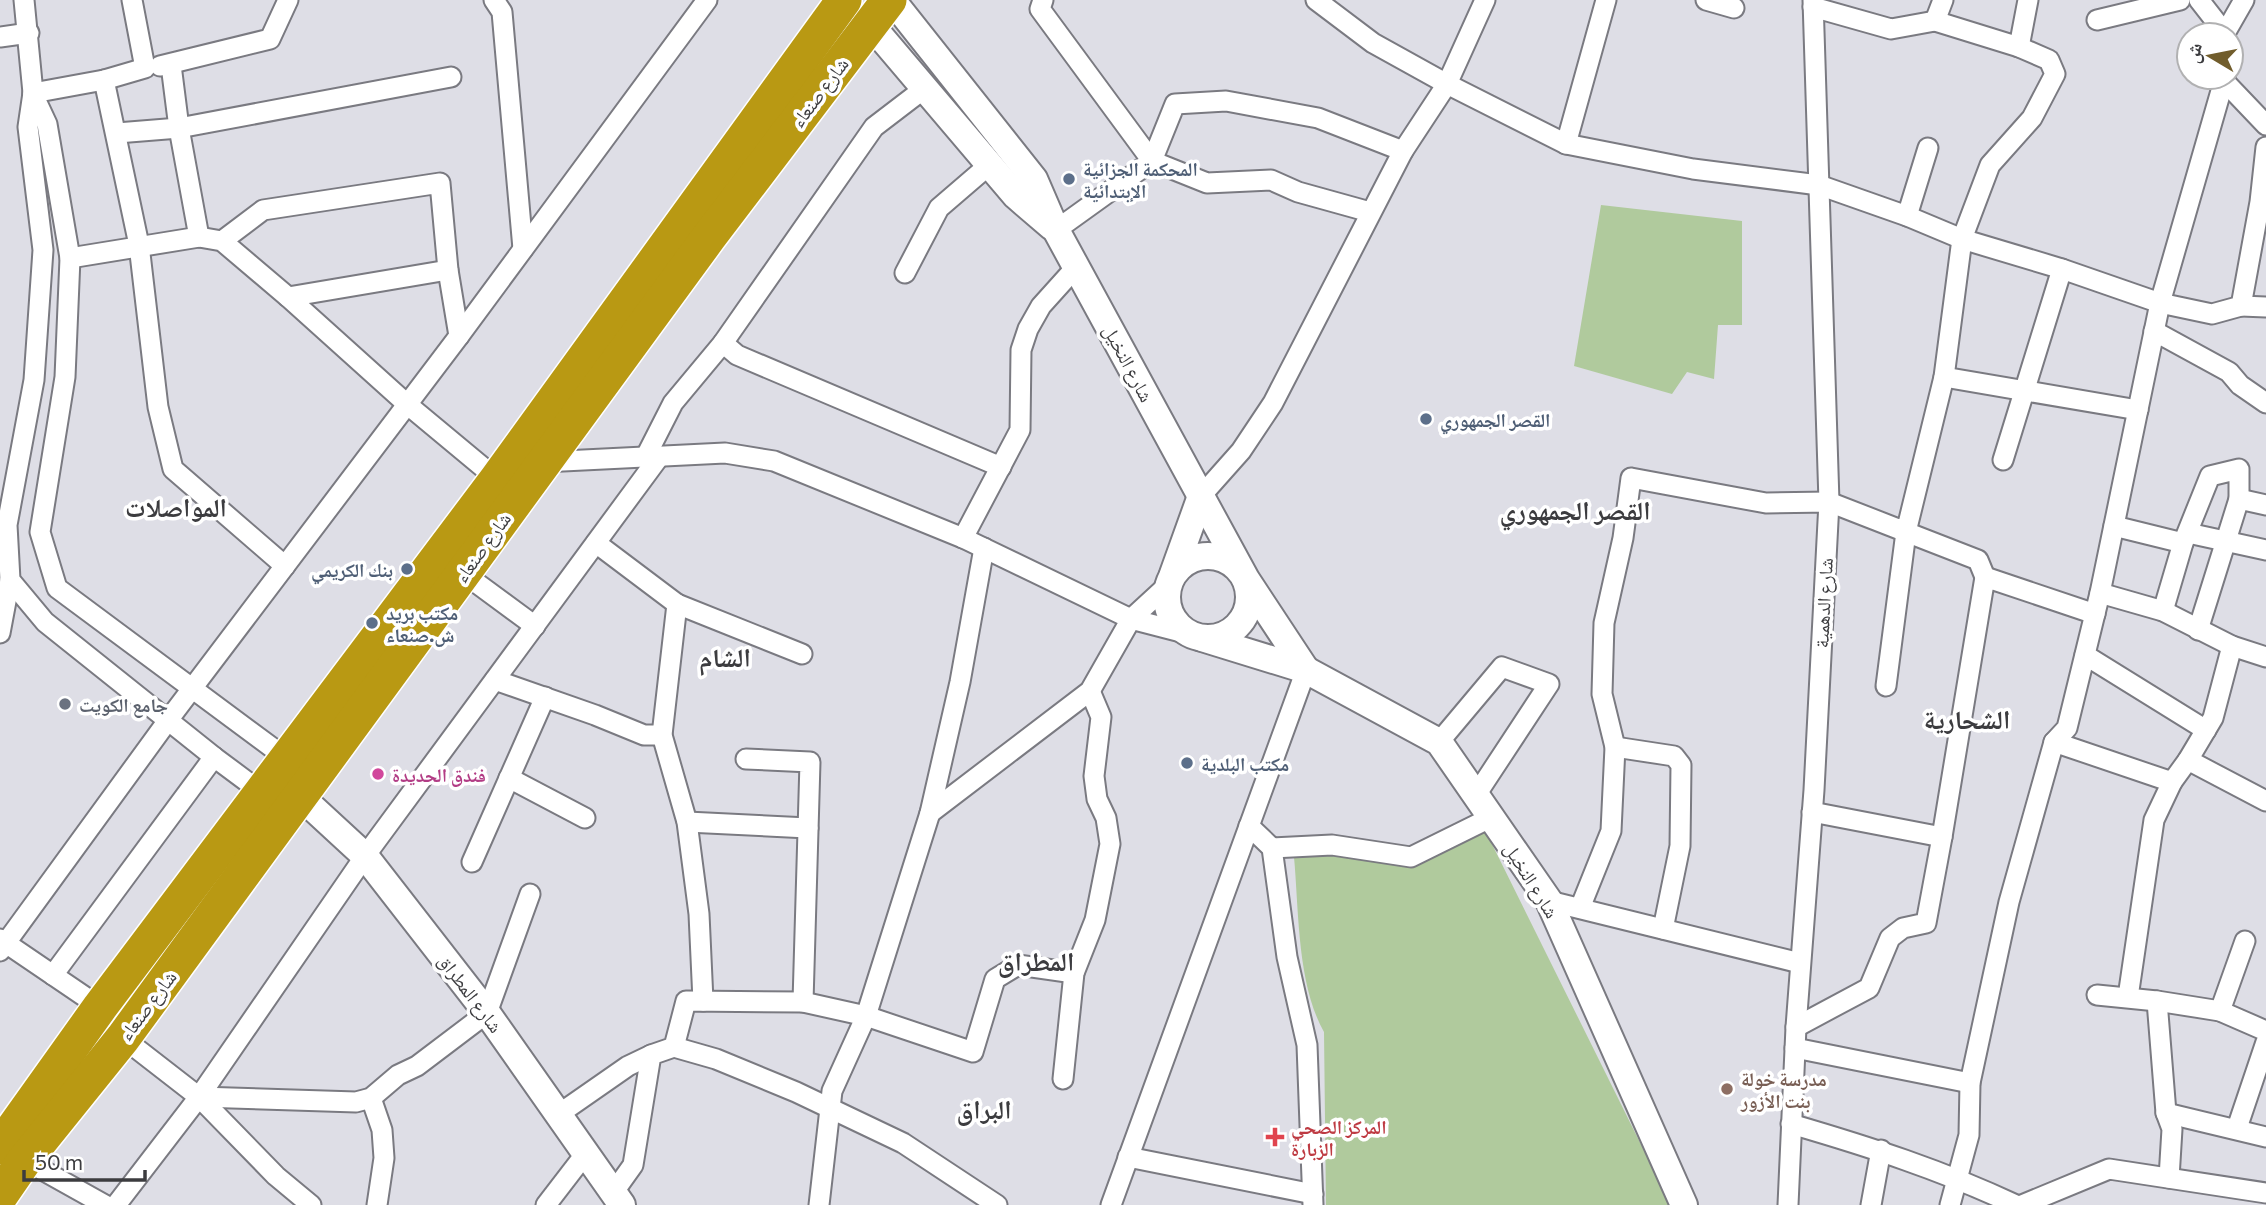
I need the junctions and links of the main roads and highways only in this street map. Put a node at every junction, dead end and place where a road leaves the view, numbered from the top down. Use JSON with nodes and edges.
{"nodes":[{"id":1,"x":843,"y":0,"type":"edge"},
{"id":2,"x":884,"y":8,"type":"edge"},
{"id":3,"x":734,"y":178,"type":"junction"},
{"id":4,"x":699,"y":226,"type":"junction"},
{"id":5,"x":6,"y":1150,"type":"edge"},
{"id":6,"x":1,"y":1191,"type":"edge"}],
"edges":[{"from":1,"to":3,"type":"highway","name":"شارع صنعاء"},
{"from":2,"to":3,"type":"highway","name":"شارع صنعاء"},
{"from":3,"to":4,"type":"highway","name":"شارع صنعاء"},
{"from":4,"to":5,"type":"highway","name":"شارع صنعاء"},
{"from":4,"to":5,"type":"highway","name":"شارع صنعاء"},
{"from":5,"to":6,"type":"highway","name":"شارع صنعاء"}]}
